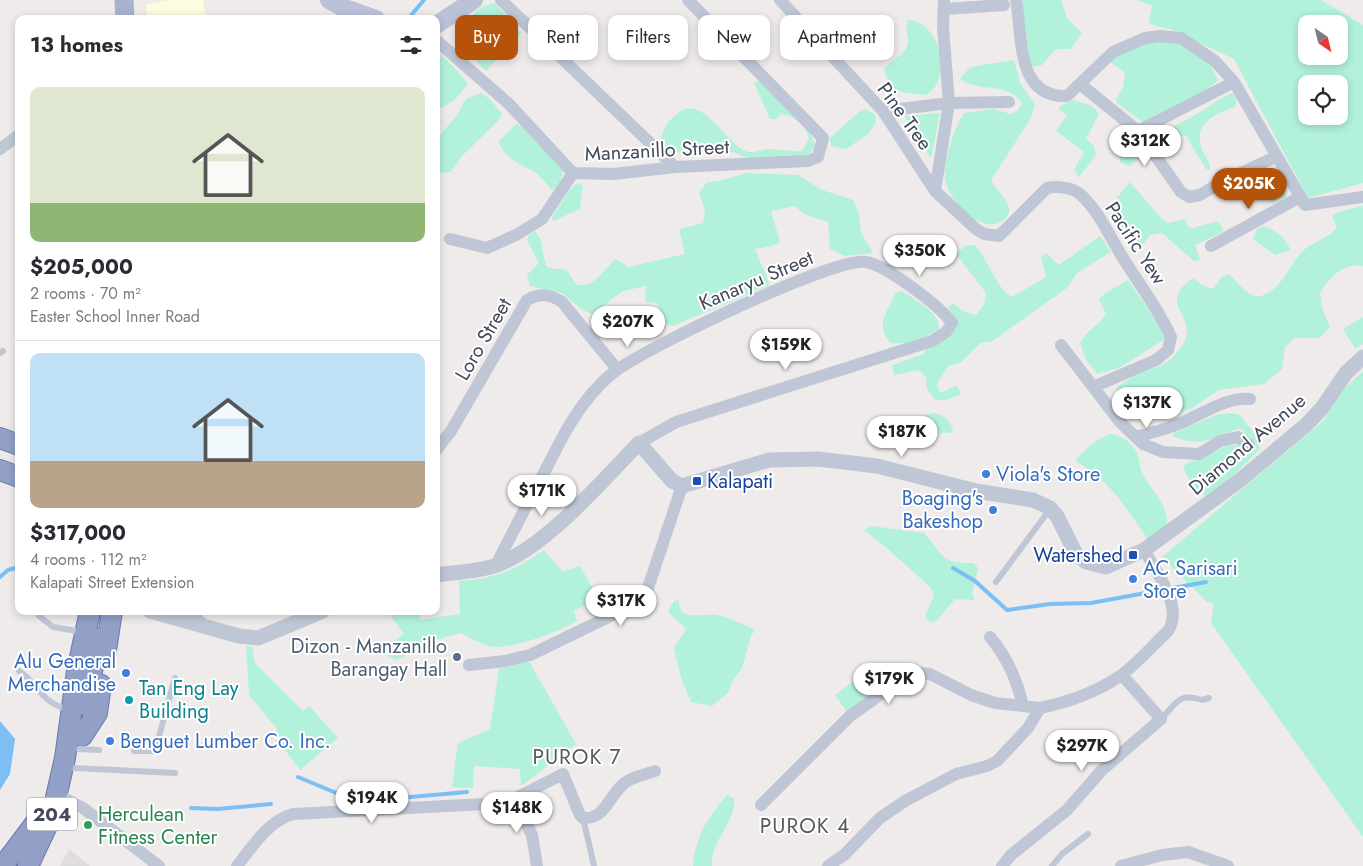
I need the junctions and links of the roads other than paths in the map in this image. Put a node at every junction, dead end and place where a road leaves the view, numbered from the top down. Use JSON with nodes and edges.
{"nodes":[{"id":1,"x":124,"y":0,"type":"edge"},
{"id":2,"x":329,"y":0,"type":"edge"},
{"id":3,"x":474,"y":0,"type":"edge"},
{"id":4,"x":501,"y":0,"type":"edge"},
{"id":5,"x":688,"y":0,"type":"edge"},
{"id":6,"x":780,"y":0,"type":"edge"},
{"id":7,"x":1010,"y":3,"type":"edge"},
{"id":8,"x":945,"y":4,"type":"edge"},
{"id":9,"x":125,"y":15,"type":"edge"},
{"id":10,"x":365,"y":15,"type":"edge"},
{"id":11,"x":440,"y":22,"type":"edge"},
{"id":12,"x":440,"y":44,"type":"edge"},
{"id":13,"x":1234,"y":82,"type":"junction"},
{"id":14,"x":1080,"y":84,"type":"junction"},
{"id":15,"x":949,"y":102,"type":"junction"},
{"id":16,"x":1010,"y":102,"type":"dead end"},
{"id":17,"x":883,"y":111,"type":"junction"},
{"id":18,"x":1138,"y":131,"type":"junction"},
{"id":19,"x":15,"y":138,"type":"edge"},
{"id":20,"x":0,"y":149,"type":"edge"},
{"id":21,"x":1277,"y":156,"type":"junction"},
{"id":22,"x":675,"y":168,"type":"junction"},
{"id":23,"x":573,"y":173,"type":"junction"},
{"id":24,"x":935,"y":191,"type":"junction"},
{"id":25,"x":1300,"y":197,"type":"junction"},
{"id":26,"x":1363,"y":197,"type":"edge"},
{"id":27,"x":450,"y":239,"type":"dead end"},
{"id":28,"x":1211,"y":246,"type":"dead end"},
{"id":29,"x":1061,"y":345,"type":"dead end"},
{"id":30,"x":1363,"y":357,"type":"edge"},
{"id":31,"x":617,"y":370,"type":"junction"},
{"id":32,"x":1093,"y":387,"type":"junction"},
{"id":33,"x":1250,"y":399,"type":"dead end"},
{"id":34,"x":1136,"y":437,"type":"junction"},
{"id":35,"x":0,"y":438,"type":"edge"},
{"id":36,"x":639,"y":443,"type":"junction"},
{"id":37,"x":15,"y":444,"type":"edge"},
{"id":38,"x":440,"y":445,"type":"edge"},
{"id":39,"x":1249,"y":445,"type":"dead end"},
{"id":40,"x":0,"y":450,"type":"edge"},
{"id":41,"x":15,"y":455,"type":"edge"},
{"id":42,"x":0,"y":470,"type":"edge"},
{"id":43,"x":15,"y":475,"type":"edge"},
{"id":44,"x":682,"y":486,"type":"junction"},
{"id":45,"x":1050,"y":508,"type":"junction"},
{"id":46,"x":1144,"y":550,"type":"junction"},
{"id":47,"x":496,"y":565,"type":"junction"},
{"id":48,"x":440,"y":575,"type":"edge"},
{"id":49,"x":996,"y":582,"type":"dead end"},
{"id":50,"x":89,"y":615,"type":"edge"},
{"id":51,"x":101,"y":615,"type":"edge"},
{"id":52,"x":111,"y":615,"type":"edge"},
{"id":53,"x":167,"y":615,"type":"edge"},
{"id":54,"x":196,"y":615,"type":"edge"},
{"id":55,"x":313,"y":615,"type":"edge"},
{"id":56,"x":39,"y":616,"type":"dead end"},
{"id":57,"x":209,"y":627,"type":"junction"},
{"id":58,"x":86,"y":633,"type":"junction"},
{"id":59,"x":990,"y":637,"type":"dead end"},
{"id":60,"x":469,"y":665,"type":"dead end"},
{"id":61,"x":19,"y":671,"type":"dead end"},
{"id":62,"x":77,"y":671,"type":"junction"},
{"id":63,"x":1122,"y":675,"type":"junction"},
{"id":64,"x":175,"y":678,"type":"dead end"},
{"id":65,"x":1209,"y":698,"type":"dead end"},
{"id":66,"x":1023,"y":706,"type":"junction"},
{"id":67,"x":64,"y":708,"type":"junction"},
{"id":68,"x":1040,"y":708,"type":"junction"},
{"id":69,"x":1161,"y":719,"type":"junction"},
{"id":70,"x":74,"y":748,"type":"junction"},
{"id":71,"x":99,"y":750,"type":"dead end"},
{"id":72,"x":134,"y":751,"type":"dead end"},
{"id":73,"x":655,"y":771,"type":"dead end"},
{"id":74,"x":175,"y":773,"type":"dead end"},
{"id":75,"x":66,"y":799,"type":"junction"},
{"id":76,"x":514,"y":799,"type":"junction"},
{"id":77,"x":761,"y":805,"type":"dead end"},
{"id":78,"x":583,"y":818,"type":"junction"},
{"id":79,"x":1088,"y":834,"type":"dead end"},
{"id":80,"x":27,"y":864,"type":"edge"},
{"id":81,"x":159,"y":866,"type":"edge"},
{"id":82,"x":238,"y":866,"type":"edge"},
{"id":83,"x":537,"y":866,"type":"edge"},
{"id":84,"x":594,"y":866,"type":"edge"},
{"id":85,"x":828,"y":866,"type":"edge"},
{"id":86,"x":1002,"y":866,"type":"edge"},
{"id":87,"x":1052,"y":866,"type":"edge"},
{"id":88,"x":1122,"y":866,"type":"edge"},
{"id":89,"x":1228,"y":866,"type":"edge"}],
"edges":[{"from":1,"to":9,"type":"main road"},
{"from":2,"to":10,"type":"main road"},
{"from":3,"to":11,"type":"main road"},
{"from":4,"to":22,"type":"street"},
{"from":5,"to":22,"type":"street","name":"Manzanillo Street"},
{"from":6,"to":17,"type":"street","name":"Pine Tree"},
{"from":7,"to":8,"type":"street"},
{"from":7,"to":14,"type":"street"},
{"from":8,"to":15,"type":"street"},
{"from":12,"to":23,"type":"street"},
{"from":13,"to":14,"type":"street"},
{"from":13,"to":18,"type":"street"},
{"from":13,"to":21,"type":"street"},
{"from":14,"to":18,"type":"street"},
{"from":15,"to":16,"type":"street"},
{"from":15,"to":17,"type":"street"},
{"from":15,"to":24,"type":"street"},
{"from":17,"to":24,"type":"street","name":"Pine Tree"},
{"from":18,"to":21,"type":"street"},
{"from":19,"to":20,"type":"street"},
{"from":21,"to":25,"type":"street"},
{"from":22,"to":23,"type":"street","name":"Manzanillo Street"},
{"from":23,"to":27,"type":"street","name":"Manzanillo Street"},
{"from":24,"to":32,"type":"street","name":"Pacific Yew"},
{"from":25,"to":26,"type":"street"},
{"from":25,"to":28,"type":"street"},
{"from":29,"to":32,"type":"street"},
{"from":30,"to":46,"type":"street","name":"Diamond Avenue"},
{"from":31,"to":36,"type":"street","name":"Kanaryu Street"},
{"from":31,"to":38,"type":"street","name":"Loro Street"},
{"from":31,"to":47,"type":"street","name":"Kanaryu Street"},
{"from":32,"to":34,"type":"street"},
{"from":33,"to":34,"type":"street"},
{"from":34,"to":39,"type":"street"},
{"from":35,"to":37,"type":"highway"},
{"from":36,"to":44,"type":"street"},
{"from":36,"to":47,"type":"street"},
{"from":40,"to":41,"type":"highway"},
{"from":42,"to":43,"type":"highway"},
{"from":44,"to":45,"type":"street"},
{"from":44,"to":60,"type":"street"},
{"from":45,"to":46,"type":"street","name":"Diamond Avenue"},
{"from":45,"to":49,"type":"lane"},
{"from":46,"to":63,"type":"street"},
{"from":47,"to":48,"type":"street"},
{"from":50,"to":58,"type":"highway","number":"204"},
{"from":51,"to":70,"type":"highway","number":"204"},
{"from":52,"to":70,"type":"highway","number":"204"},
{"from":53,"to":57,"type":"street"},
{"from":54,"to":57,"type":"lane"},
{"from":55,"to":57,"type":"street"},
{"from":56,"to":58,"type":"lane"},
{"from":58,"to":62,"type":"highway","number":"204"},
{"from":59,"to":66,"type":"street"},
{"from":61,"to":67,"type":"lane"},
{"from":62,"to":67,"type":"highway","number":"204"},
{"from":62,"to":70,"type":"highway","number":"204"},
{"from":63,"to":68,"type":"street"},
{"from":63,"to":69,"type":"street"},
{"from":64,"to":72,"type":"lane"},
{"from":65,"to":69,"type":"lane"},
{"from":66,"to":68,"type":"street"},
{"from":66,"to":77,"type":"street"},
{"from":67,"to":80,"type":"highway","number":"204"},
{"from":68,"to":85,"type":"street"},
{"from":69,"to":86,"type":"street"},
{"from":70,"to":71,"type":"lane"},
{"from":70,"to":74,"type":"lane"},
{"from":70,"to":75,"type":"highway","number":"204"},
{"from":70,"to":80,"type":"highway","number":"204"},
{"from":73,"to":78,"type":"street"},
{"from":75,"to":80,"type":"highway","number":"204"},
{"from":75,"to":81,"type":"street"},
{"from":76,"to":78,"type":"street"},
{"from":76,"to":82,"type":"street"},
{"from":76,"to":83,"type":"street"},
{"from":78,"to":84,"type":"lane"},
{"from":79,"to":87,"type":"lane"},
{"from":88,"to":89,"type":"street"}]}
